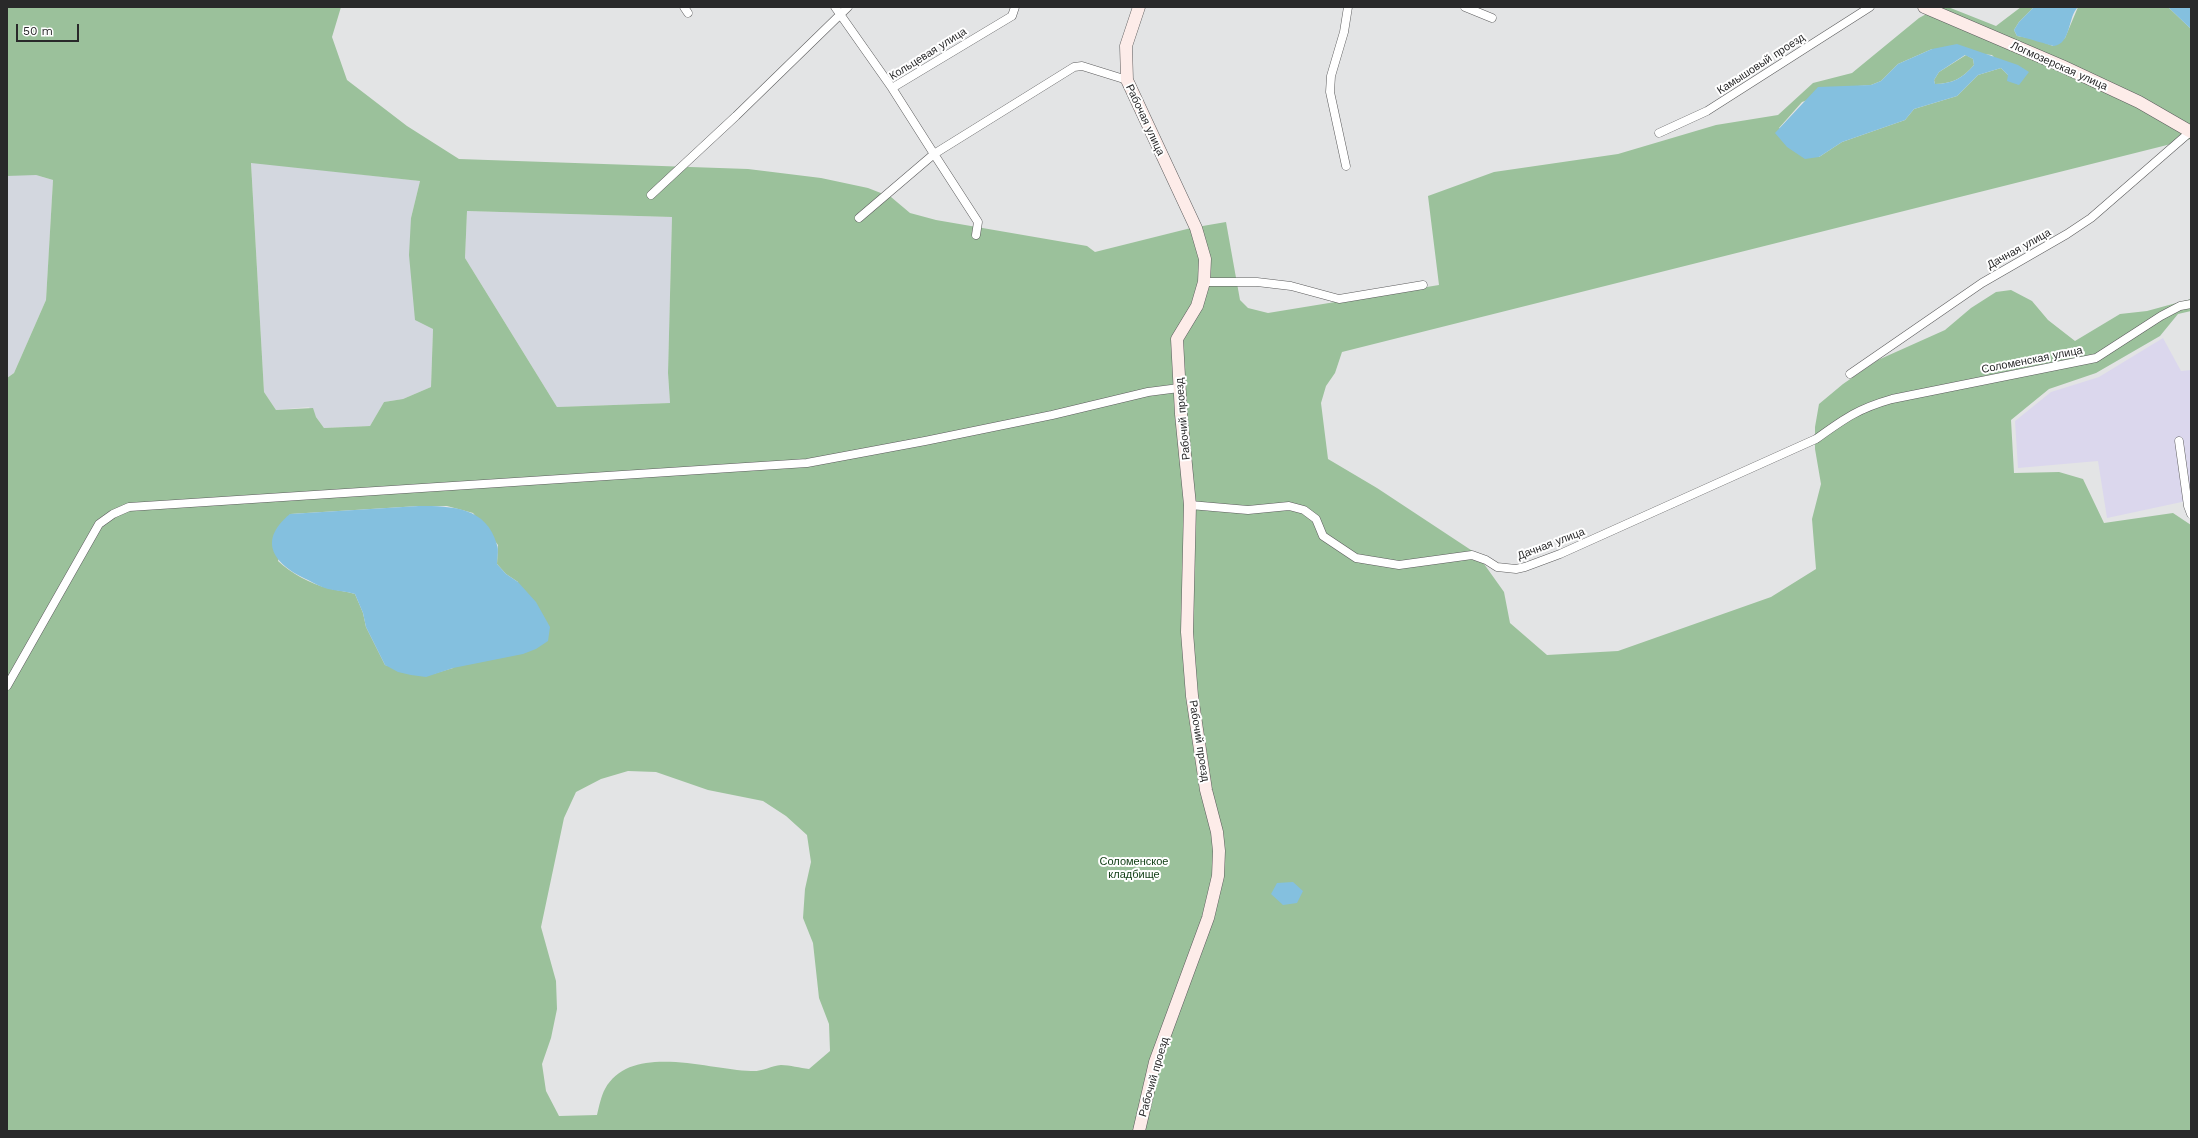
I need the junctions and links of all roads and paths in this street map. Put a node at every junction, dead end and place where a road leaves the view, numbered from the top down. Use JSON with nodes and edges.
{"nodes":[{"id":1,"x":835,"y":7,"type":"edge"},
{"id":2,"x":848,"y":7,"type":"edge"},
{"id":3,"x":1015,"y":7,"type":"edge"},
{"id":4,"x":1139,"y":7,"type":"edge"},
{"id":5,"x":1348,"y":7,"type":"edge"},
{"id":6,"x":1465,"y":7,"type":"edge"},
{"id":7,"x":1870,"y":7,"type":"edge"},
{"id":8,"x":1924,"y":7,"type":"edge"},
{"id":9,"x":841,"y":15,"type":"junction"},
{"id":10,"x":1492,"y":18,"type":"dead end"},
{"id":11,"x":1127,"y":80,"type":"junction"},
{"id":12,"x":892,"y":88,"type":"junction"},
{"id":13,"x":2190,"y":132,"type":"edge"},
{"id":14,"x":1659,"y":133,"type":"dead end"},
{"id":15,"x":934,"y":154,"type":"junction"},
{"id":16,"x":1346,"y":166,"type":"dead end"},
{"id":17,"x":651,"y":195,"type":"dead end"},
{"id":18,"x":859,"y":218,"type":"dead end"},
{"id":19,"x":976,"y":235,"type":"dead end"},
{"id":20,"x":1204,"y":282,"type":"junction"},
{"id":21,"x":1423,"y":284,"type":"dead end"},
{"id":22,"x":2191,"y":304,"type":"edge"},
{"id":23,"x":1178,"y":338,"type":"joint"},
{"id":24,"x":1850,"y":374,"type":"dead end"},
{"id":25,"x":1180,"y":388,"type":"junction"},
{"id":26,"x":1866,"y":406,"type":"joint"},
{"id":27,"x":2179,"y":441,"type":"dead end"},
{"id":28,"x":1190,"y":505,"type":"junction"},
{"id":29,"x":2191,"y":514,"type":"edge"},
{"id":30,"x":7,"y":686,"type":"edge"},
{"id":31,"x":1139,"y":1131,"type":"edge"}],
"edges":[{"from":1,"to":9,"type":"street"},
{"from":2,"to":9,"type":"street"},
{"from":3,"to":12,"type":"street","name":"Кольцевая улица"},
{"from":4,"to":11,"type":"street","name":"Рабочая улица"},
{"from":5,"to":16,"type":"street"},
{"from":6,"to":10,"type":"street"},
{"from":7,"to":14,"type":"street","name":"Камышовый проезд"},
{"from":8,"to":13,"type":"street","name":"Логмозерская улица"},
{"from":9,"to":12,"type":"street"},
{"from":9,"to":17,"type":"street"},
{"from":11,"to":15,"type":"street"},
{"from":11,"to":20,"type":"street","name":"Рабочая улица"},
{"from":12,"to":15,"type":"street","name":"Кольцевая улица"},
{"from":13,"to":24,"type":"street","name":"Дачная улица"},
{"from":15,"to":18,"type":"street"},
{"from":15,"to":19,"type":"street","name":"Кольцевая улица"},
{"from":20,"to":21,"type":"street"},
{"from":20,"to":23,"type":"street","name":"Рабочая улица"},
{"from":22,"to":26,"type":"street","name":"Соломенская улица"},
{"from":23,"to":25,"type":"street","name":"Рабочий проезд"},
{"from":25,"to":28,"type":"street","name":"Рабочий проезд"},
{"from":25,"to":30,"type":"street"},
{"from":26,"to":28,"type":"street","name":"Дачная улица"},
{"from":27,"to":29,"type":"street"},
{"from":28,"to":31,"type":"street","name":"Рабочий проезд"}]}
